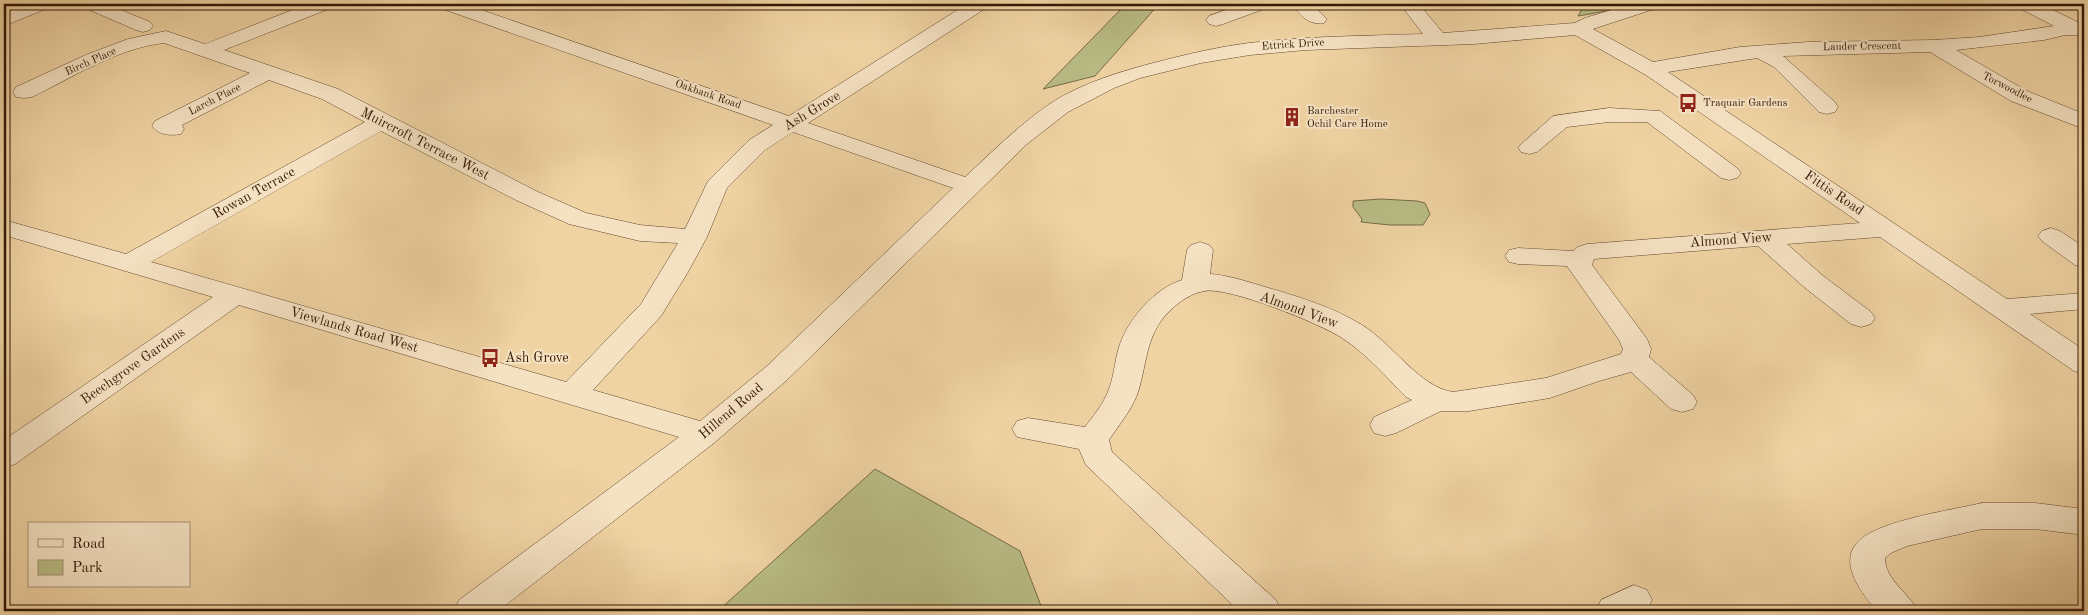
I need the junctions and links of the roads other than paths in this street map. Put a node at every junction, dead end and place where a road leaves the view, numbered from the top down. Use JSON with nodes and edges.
{"nodes":[{"id":1,"x":41,"y":4,"type":"edge"},
{"id":2,"x":92,"y":4,"type":"edge"},
{"id":3,"x":324,"y":4,"type":"edge"},
{"id":4,"x":447,"y":4,"type":"edge"},
{"id":5,"x":979,"y":4,"type":"edge"},
{"id":6,"x":1260,"y":4,"type":"edge"},
{"id":7,"x":1302,"y":4,"type":"edge"},
{"id":8,"x":1409,"y":4,"type":"edge"},
{"id":9,"x":1650,"y":4,"type":"edge"},
{"id":10,"x":2032,"y":6,"type":"edge"},
{"id":11,"x":508,"y":7,"type":"dead end"},
{"id":12,"x":485,"y":17,"type":"junction"},
{"id":13,"x":1317,"y":19,"type":"dead end"},
{"id":14,"x":4,"y":20,"type":"edge"},
{"id":15,"x":1216,"y":20,"type":"dead end"},
{"id":16,"x":1579,"y":29,"type":"junction"},
{"id":17,"x":2080,"y":30,"type":"edge"},
{"id":18,"x":151,"y":32,"type":"junction"},
{"id":19,"x":1437,"y":38,"type":"junction"},
{"id":20,"x":1934,"y":46,"type":"junction"},
{"id":21,"x":204,"y":51,"type":"junction"},
{"id":22,"x":1761,"y":52,"type":"junction"},
{"id":23,"x":1650,"y":69,"type":"junction"},
{"id":24,"x":266,"y":73,"type":"junction"},
{"id":25,"x":24,"y":92,"type":"dead end"},
{"id":26,"x":1827,"y":107,"type":"dead end"},
{"id":27,"x":381,"y":122,"type":"junction"},
{"id":28,"x":2084,"y":122,"type":"edge"},
{"id":29,"x":792,"y":124,"type":"junction"},
{"id":30,"x":163,"y":126,"type":"dead end"},
{"id":31,"x":1755,"y":141,"type":"junction"},
{"id":32,"x":1529,"y":147,"type":"dead end"},
{"id":33,"x":1700,"y":150,"type":"junction"},
{"id":34,"x":1728,"y":173,"type":"dead end"},
{"id":35,"x":969,"y":186,"type":"junction"},
{"id":36,"x":4,"y":227,"type":"edge"},
{"id":37,"x":1886,"y":229,"type":"junction"},
{"id":38,"x":2051,"y":236,"type":"dead end"},
{"id":39,"x":694,"y":237,"type":"junction"},
{"id":40,"x":1764,"y":238,"type":"junction"},
{"id":41,"x":1200,"y":250,"type":"dead end"},
{"id":42,"x":1518,"y":256,"type":"dead end"},
{"id":43,"x":2084,"y":258,"type":"edge"},
{"id":44,"x":1579,"y":259,"type":"junction"},
{"id":45,"x":128,"y":264,"type":"junction"},
{"id":46,"x":1195,"y":284,"type":"junction"},
{"id":47,"x":235,"y":295,"type":"junction"},
{"id":48,"x":2084,"y":301,"type":"edge"},
{"id":49,"x":2003,"y":308,"type":"junction"},
{"id":50,"x":1861,"y":318,"type":"dead end"},
{"id":51,"x":1634,"y":360,"type":"junction"},
{"id":52,"x":2084,"y":364,"type":"edge"},
{"id":53,"x":571,"y":395,"type":"junction"},
{"id":54,"x":1438,"y":400,"type":"junction"},
{"id":55,"x":1682,"y":402,"type":"dead end"},
{"id":56,"x":1385,"y":425,"type":"dead end"},
{"id":57,"x":1028,"y":429,"type":"dead end"},
{"id":58,"x":17,"y":433,"type":"edge"},
{"id":59,"x":703,"y":435,"type":"junction"},
{"id":60,"x":1093,"y":440,"type":"junction"},
{"id":61,"x":4,"y":456,"type":"edge"},
{"id":62,"x":2084,"y":522,"type":"edge"},
{"id":63,"x":472,"y":611,"type":"edge"},
{"id":64,"x":1263,"y":611,"type":"edge"},
{"id":65,"x":1900,"y":611,"type":"edge"}],
"edges":[{"from":1,"to":14,"type":"street"},
{"from":2,"to":18,"type":"street","name":"Muircroft Terrace West"},
{"from":3,"to":21,"type":"street"},
{"from":4,"to":12,"type":"street","name":"Oakbank Road"},
{"from":5,"to":29,"type":"street","name":"Ash Grove"},
{"from":6,"to":15,"type":"street"},
{"from":7,"to":13,"type":"street"},
{"from":8,"to":19,"type":"street"},
{"from":9,"to":16,"type":"street","name":"Ettrick Drive"},
{"from":10,"to":17,"type":"street","name":"Lauder Crescent"},
{"from":11,"to":12,"type":"street"},
{"from":12,"to":29,"type":"street","name":"Oakbank Road"},
{"from":16,"to":19,"type":"street","name":"Ettrick Drive"},
{"from":16,"to":23,"type":"street","name":"Fittis Road"},
{"from":17,"to":20,"type":"street","name":"Lauder Crescent"},
{"from":18,"to":21,"type":"street","name":"Muircroft Terrace West"},
{"from":18,"to":25,"type":"street","name":"Birch Place"},
{"from":19,"to":35,"type":"street","name":"Ettrick Drive"},
{"from":20,"to":22,"type":"street","name":"Lauder Crescent"},
{"from":20,"to":28,"type":"street","name":"Torwoodlee"},
{"from":21,"to":24,"type":"street","name":"Muircroft Terrace West"},
{"from":22,"to":23,"type":"street","name":"Lauder Crescent"},
{"from":22,"to":26,"type":"street"},
{"from":23,"to":31,"type":"street","name":"Fittis Road"},
{"from":24,"to":27,"type":"street","name":"Muircroft Terrace West"},
{"from":24,"to":30,"type":"street","name":"Larch Place"},
{"from":27,"to":39,"type":"street","name":"Muircroft Terrace West"},
{"from":27,"to":45,"type":"street","name":"Rowan Terrace"},
{"from":29,"to":35,"type":"street","name":"Oakbank Road"},
{"from":29,"to":39,"type":"street","name":"Ash Grove"},
{"from":31,"to":33,"type":"street"},
{"from":31,"to":37,"type":"street","name":"Fittis Road"},
{"from":32,"to":33,"type":"street"},
{"from":33,"to":34,"type":"street"},
{"from":35,"to":59,"type":"street","name":"Hillend Road"},
{"from":36,"to":45,"type":"street","name":"Viewlands Road West"},
{"from":37,"to":40,"type":"street","name":"Almond View"},
{"from":37,"to":49,"type":"street","name":"Fittis Road"},
{"from":38,"to":43,"type":"street"},
{"from":39,"to":53,"type":"street","name":"Ash Grove"},
{"from":40,"to":44,"type":"street","name":"Almond View"},
{"from":40,"to":50,"type":"street"},
{"from":41,"to":46,"type":"street"},
{"from":42,"to":44,"type":"street","name":"Almond View"},
{"from":44,"to":51,"type":"street"},
{"from":45,"to":47,"type":"street","name":"Viewlands Road West"},
{"from":46,"to":54,"type":"street","name":"Almond View"},
{"from":46,"to":60,"type":"street","name":"Almond View"},
{"from":47,"to":53,"type":"street","name":"Viewlands Road West"},
{"from":47,"to":58,"type":"street","name":"Beechgrove Gardens"},
{"from":48,"to":49,"type":"street"},
{"from":49,"to":52,"type":"street","name":"Fittis Road"},
{"from":51,"to":54,"type":"street","name":"Almond View"},
{"from":51,"to":55,"type":"street"},
{"from":53,"to":59,"type":"street","name":"Viewlands Road West"},
{"from":54,"to":56,"type":"street","name":"Almond View"},
{"from":57,"to":60,"type":"street"},
{"from":58,"to":61,"type":"street","name":"Beechgrove Gardens"},
{"from":59,"to":63,"type":"street","name":"Hillend Road"},
{"from":60,"to":64,"type":"street"},
{"from":62,"to":65,"type":"street"}]}
